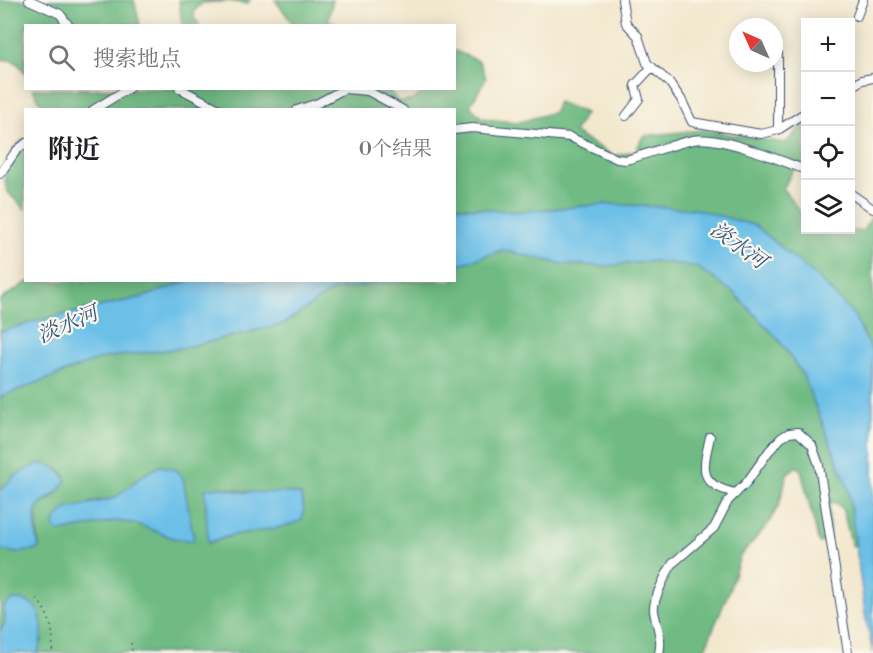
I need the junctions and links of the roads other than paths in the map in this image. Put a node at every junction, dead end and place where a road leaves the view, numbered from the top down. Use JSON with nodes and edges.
{"nodes":[{"id":1,"x":28,"y":0,"type":"edge"},
{"id":2,"x":622,"y":0,"type":"edge"},
{"id":3,"x":863,"y":0,"type":"edge"},
{"id":4,"x":857,"y":16,"type":"dead end"},
{"id":5,"x":68,"y":24,"type":"edge"},
{"id":6,"x":652,"y":67,"type":"junction"},
{"id":7,"x":778,"y":72,"type":"edge"},
{"id":8,"x":873,"y":78,"type":"edge"},
{"id":9,"x":855,"y":85,"type":"edge"},
{"id":10,"x":126,"y":90,"type":"edge"},
{"id":11,"x":183,"y":90,"type":"edge"},
{"id":12,"x":342,"y":90,"type":"edge"},
{"id":13,"x":356,"y":90,"type":"edge"},
{"id":14,"x":96,"y":108,"type":"edge"},
{"id":15,"x":217,"y":108,"type":"edge"},
{"id":16,"x":303,"y":108,"type":"edge"},
{"id":17,"x":399,"y":108,"type":"edge"},
{"id":18,"x":801,"y":115,"type":"edge"},
{"id":19,"x":626,"y":116,"type":"dead end"},
{"id":20,"x":456,"y":130,"type":"edge"},
{"id":21,"x":778,"y":130,"type":"junction"},
{"id":22,"x":24,"y":145,"type":"edge"},
{"id":23,"x":801,"y":168,"type":"edge"},
{"id":24,"x":0,"y":174,"type":"edge"},
{"id":25,"x":855,"y":196,"type":"edge"},
{"id":26,"x":873,"y":209,"type":"edge"},
{"id":27,"x":710,"y":437,"type":"dead end"},
{"id":28,"x":736,"y":493,"type":"junction"},
{"id":29,"x":659,"y":653,"type":"edge"},
{"id":30,"x":848,"y":653,"type":"edge"}],
"edges":[{"from":1,"to":5,"type":"street"},
{"from":2,"to":6,"type":"street"},
{"from":3,"to":4,"type":"street"},
{"from":6,"to":19,"type":"street"},
{"from":6,"to":21,"type":"street"},
{"from":7,"to":21,"type":"street"},
{"from":8,"to":9,"type":"street"},
{"from":10,"to":14,"type":"street"},
{"from":11,"to":15,"type":"street"},
{"from":12,"to":16,"type":"street"},
{"from":13,"to":17,"type":"street"},
{"from":18,"to":21,"type":"street"},
{"from":20,"to":23,"type":"street"},
{"from":22,"to":24,"type":"street"},
{"from":25,"to":26,"type":"street"},
{"from":27,"to":28,"type":"street"},
{"from":28,"to":29,"type":"street"},
{"from":28,"to":30,"type":"street"}]}
